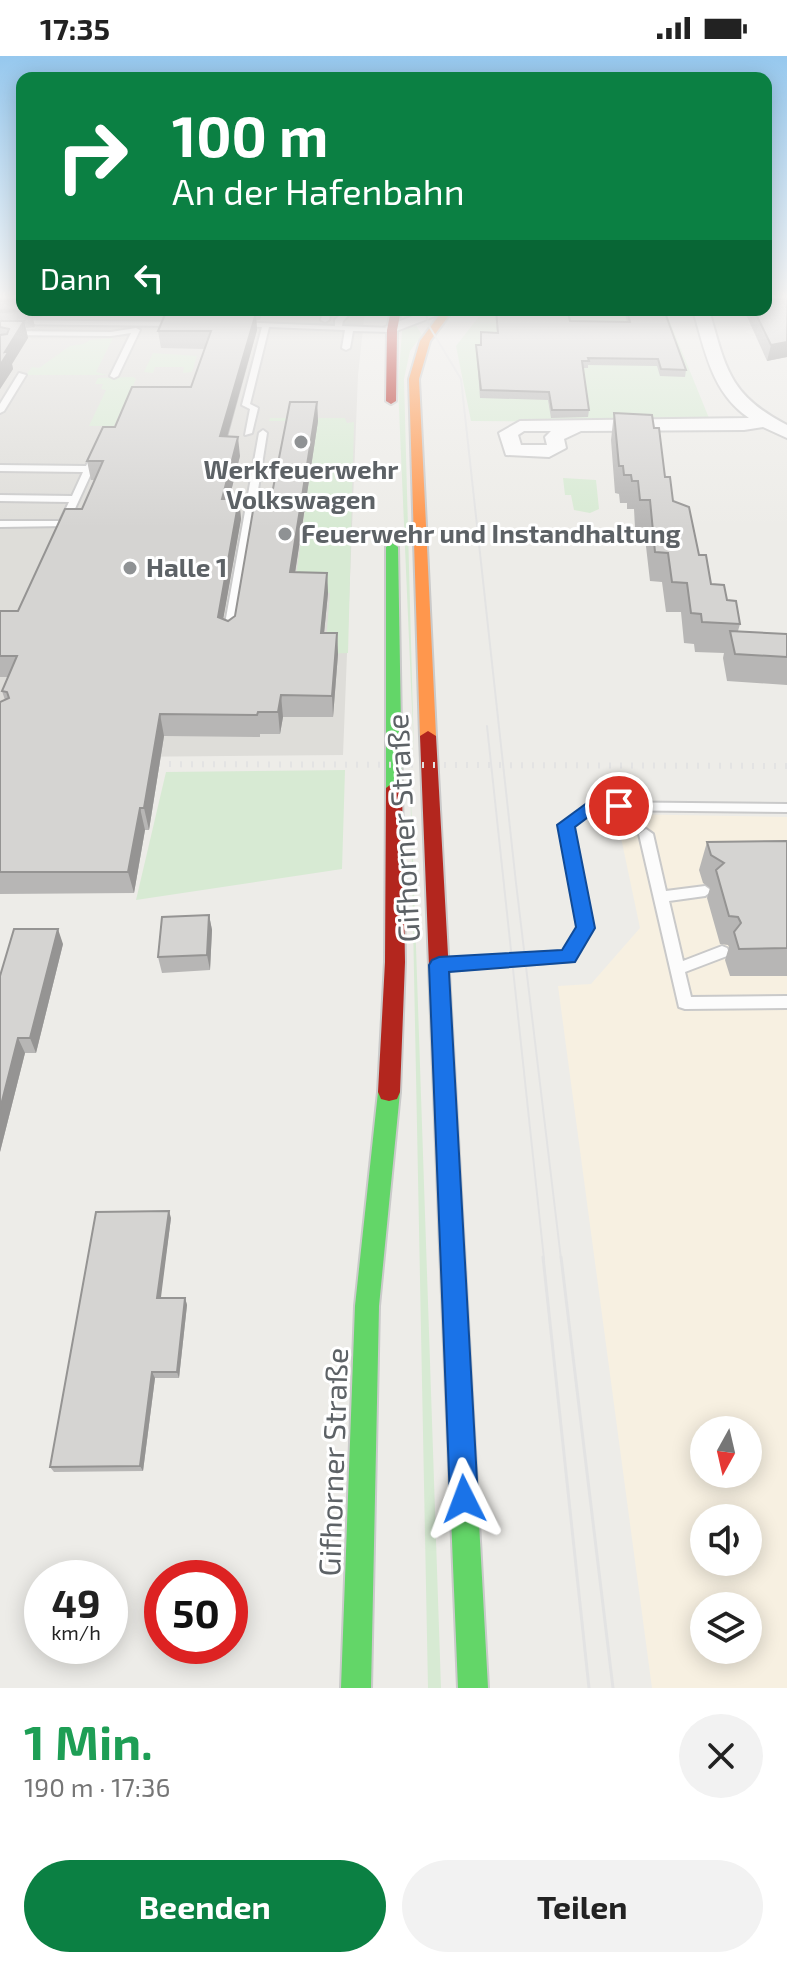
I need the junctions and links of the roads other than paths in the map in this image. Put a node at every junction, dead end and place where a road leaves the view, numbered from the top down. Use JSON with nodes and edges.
{"nodes":[{"id":1,"x":22,"y":375,"type":"dead end"},
{"id":2,"x":253,"y":375,"type":"edge"},
{"id":3,"x":393,"y":375,"type":"edge"},
{"id":4,"x":415,"y":375,"type":"edge"},
{"id":5,"x":720,"y":375,"type":"edge"},
{"id":6,"x":0,"y":411,"type":"edge"},
{"id":7,"x":392,"y":421,"type":"dead end"},
{"id":8,"x":763,"y":421,"type":"junction"},
{"id":9,"x":578,"y":426,"type":"dead end"},
{"id":10,"x":787,"y":432,"type":"edge"},
{"id":11,"x":248,"y":433,"type":"dead end"},
{"id":12,"x":263,"y":433,"type":"dead end"},
{"id":13,"x":102,"y":440,"type":"edge"},
{"id":14,"x":0,"y":468,"type":"edge"},
{"id":15,"x":89,"y":469,"type":"junction"},
{"id":16,"x":0,"y":498,"type":"edge"},
{"id":17,"x":76,"y":499,"type":"junction"},
{"id":18,"x":0,"y":524,"type":"edge"},
{"id":19,"x":392,"y":536,"type":"dead end"},
{"id":20,"x":229,"y":636,"type":"edge"},
{"id":21,"x":787,"y":808,"type":"edge"},
{"id":22,"x":646,"y":834,"type":"dead end"},
{"id":23,"x":705,"y":891,"type":"dead end"},
{"id":24,"x":660,"y":897,"type":"junction"},
{"id":25,"x":722,"y":952,"type":"dead end"},
{"id":26,"x":439,"y":965,"type":"junction"},
{"id":27,"x":677,"y":969,"type":"junction"},
{"id":28,"x":787,"y":1002,"type":"edge"},
{"id":29,"x":356,"y":1688,"type":"edge"},
{"id":30,"x":473,"y":1688,"type":"edge"}],
"edges":[{"from":1,"to":6,"type":"lane"},
{"from":2,"to":11,"type":"lane"},
{"from":3,"to":7,"type":"main road"},
{"from":4,"to":26,"type":"main road","name":"Gifhorner Straße"},
{"from":5,"to":8,"type":"street"},
{"from":8,"to":9,"type":"street"},
{"from":8,"to":10,"type":"street"},
{"from":12,"to":20,"type":"lane"},
{"from":13,"to":15,"type":"lane"},
{"from":14,"to":15,"type":"lane"},
{"from":15,"to":17,"type":"lane"},
{"from":16,"to":17,"type":"lane"},
{"from":17,"to":18,"type":"lane"},
{"from":19,"to":29,"type":"main road","name":"Gifhorner Straße"},
{"from":21,"to":26,"type":"lane"},
{"from":22,"to":24,"type":"lane"},
{"from":23,"to":24,"type":"lane"},
{"from":24,"to":27,"type":"lane"},
{"from":25,"to":27,"type":"lane"},
{"from":26,"to":30,"type":"main road","name":"Gifhorner Straße"},
{"from":27,"to":28,"type":"lane"}]}
